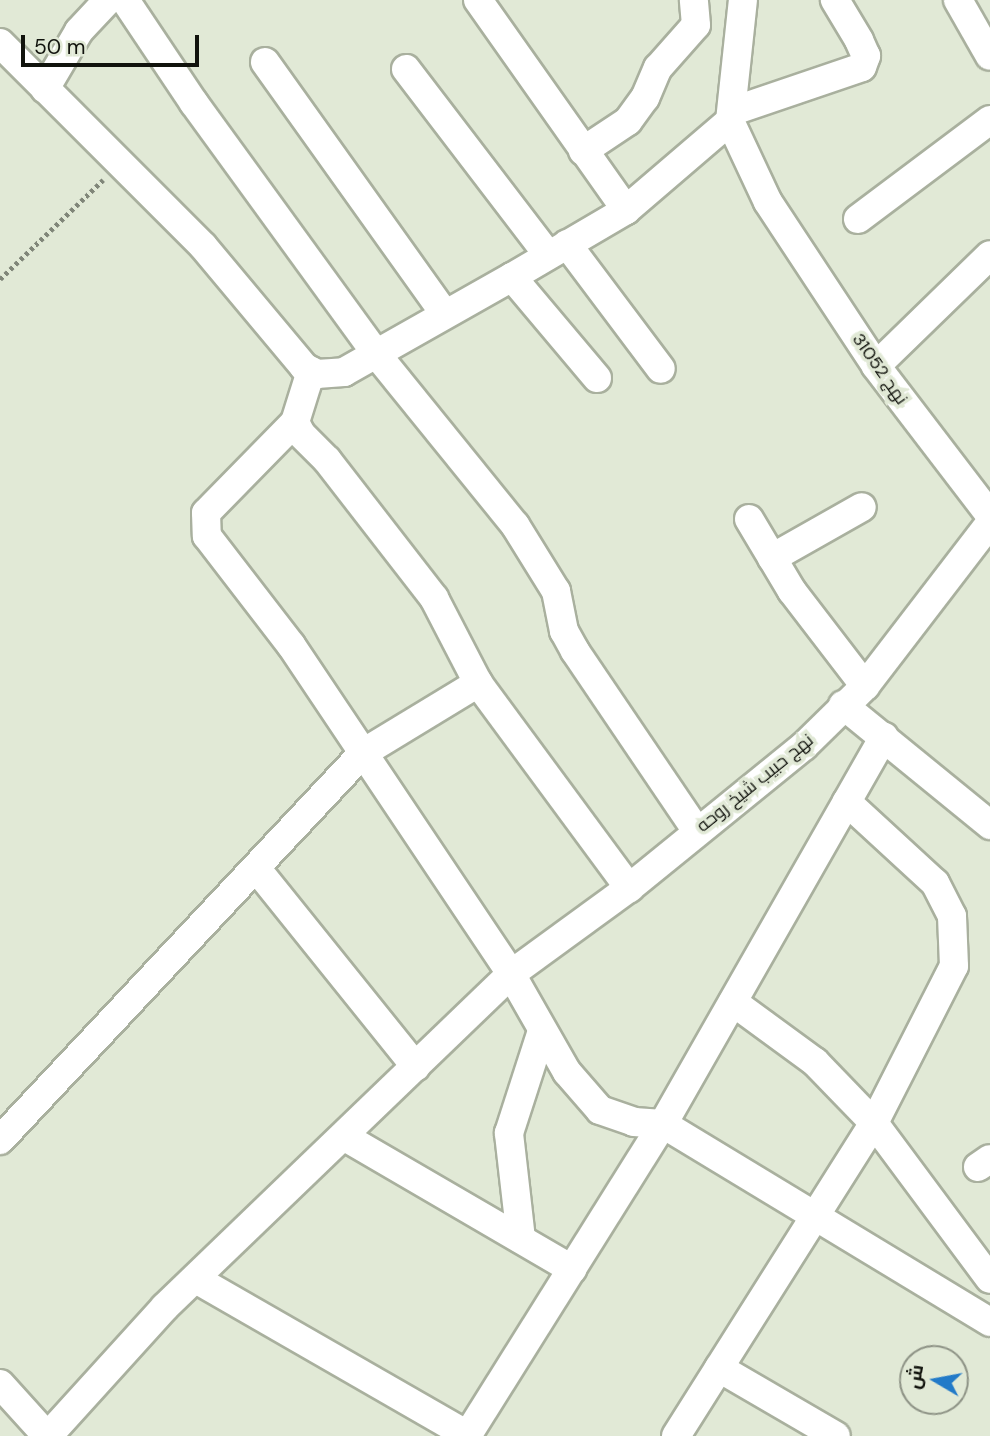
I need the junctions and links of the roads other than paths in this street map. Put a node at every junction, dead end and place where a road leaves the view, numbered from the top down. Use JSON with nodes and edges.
{"nodes":[{"id":1,"x":108,"y":0,"type":"edge"},
{"id":2,"x":125,"y":0,"type":"edge"},
{"id":3,"x":478,"y":0,"type":"edge"},
{"id":4,"x":694,"y":0,"type":"edge"},
{"id":5,"x":743,"y":0,"type":"edge"},
{"id":6,"x":835,"y":0,"type":"edge"},
{"id":7,"x":958,"y":0,"type":"edge"},
{"id":8,"x":0,"y":43,"type":"edge"},
{"id":9,"x":990,"y":56,"type":"edge"},
{"id":10,"x":265,"y":62,"type":"dead end"},
{"id":11,"x":406,"y":69,"type":"dead end"},
{"id":12,"x":45,"y":89,"type":"junction"},
{"id":13,"x":732,"y":116,"type":"junction"},
{"id":14,"x":990,"y":120,"type":"edge"},
{"id":15,"x":583,"y":152,"type":"junction"},
{"id":16,"x":626,"y":210,"type":"junction"},
{"id":17,"x":858,"y":219,"type":"dead end"},
{"id":18,"x":558,"y":249,"type":"junction"},
{"id":19,"x":990,"y":255,"type":"edge"},
{"id":20,"x":512,"y":278,"type":"junction"},
{"id":21,"x":443,"y":312,"type":"junction"},
{"id":22,"x":374,"y":351,"type":"junction"},
{"id":23,"x":876,"y":366,"type":"junction"},
{"id":24,"x":660,"y":369,"type":"dead end"},
{"id":25,"x":311,"y":371,"type":"junction"},
{"id":26,"x":597,"y":378,"type":"dead end"},
{"id":27,"x":295,"y":422,"type":"junction"},
{"id":28,"x":862,"y":508,"type":"dead end"},
{"id":29,"x":990,"y":515,"type":"edge"},
{"id":30,"x":748,"y":519,"type":"dead end"},
{"id":31,"x":990,"y":523,"type":"edge"},
{"id":32,"x":982,"y":552,"type":"edge"},
{"id":33,"x":772,"y":558,"type":"junction"},
{"id":34,"x":478,"y":683,"type":"junction"},
{"id":35,"x":866,"y":686,"type":"junction"},
{"id":36,"x":843,"y":705,"type":"junction"},
{"id":37,"x":884,"y":737,"type":"junction"},
{"id":38,"x":363,"y":753,"type":"junction"},
{"id":39,"x":846,"y":802,"type":"junction"},
{"id":40,"x":990,"y":825,"type":"edge"},
{"id":41,"x":697,"y":831,"type":"junction"},
{"id":42,"x":256,"y":868,"type":"junction"},
{"id":43,"x":629,"y":888,"type":"junction"},
{"id":44,"x":511,"y":975,"type":"junction"},
{"id":45,"x":733,"y":1002,"type":"junction"},
{"id":46,"x":542,"y":1031,"type":"junction"},
{"id":47,"x":416,"y":1067,"type":"junction"},
{"id":48,"x":874,"y":1123,"type":"junction"},
{"id":49,"x":663,"y":1124,"type":"junction"},
{"id":50,"x":345,"y":1137,"type":"junction"},
{"id":51,"x":0,"y":1140,"type":"edge"},
{"id":52,"x":816,"y":1216,"type":"junction"},
{"id":53,"x":521,"y":1239,"type":"junction"},
{"id":54,"x":572,"y":1269,"type":"junction"},
{"id":55,"x":196,"y":1279,"type":"junction"},
{"id":56,"x":990,"y":1279,"type":"edge"},
{"id":57,"x":990,"y":1322,"type":"edge"},
{"id":58,"x":719,"y":1368,"type":"junction"},
{"id":59,"x":0,"y":1384,"type":"edge"},
{"id":60,"x":58,"y":1433,"type":"edge"},
{"id":61,"x":467,"y":1436,"type":"edge"},
{"id":62,"x":676,"y":1436,"type":"edge"},
{"id":63,"x":836,"y":1436,"type":"edge"}],
"edges":[{"from":1,"to":12,"type":"street"},
{"from":2,"to":22,"type":"street"},
{"from":3,"to":15,"type":"street"},
{"from":4,"to":15,"type":"street"},
{"from":5,"to":13,"type":"street"},
{"from":6,"to":13,"type":"street"},
{"from":7,"to":9,"type":"street"},
{"from":8,"to":12,"type":"street"},
{"from":10,"to":21,"type":"street"},
{"from":11,"to":18,"type":"street"},
{"from":12,"to":25,"type":"street"},
{"from":13,"to":16,"type":"street"},
{"from":13,"to":23,"type":"street","name":"نهج 31052"},
{"from":14,"to":17,"type":"street"},
{"from":15,"to":16,"type":"street"},
{"from":16,"to":18,"type":"street"},
{"from":18,"to":20,"type":"street"},
{"from":18,"to":24,"type":"street"},
{"from":19,"to":23,"type":"street"},
{"from":20,"to":21,"type":"street"},
{"from":20,"to":26,"type":"street"},
{"from":21,"to":22,"type":"street"},
{"from":22,"to":25,"type":"street"},
{"from":22,"to":41,"type":"street"},
{"from":23,"to":29,"type":"street","name":"نهج 31052"},
{"from":25,"to":27,"type":"street"},
{"from":27,"to":34,"type":"street"},
{"from":27,"to":38,"type":"street"},
{"from":28,"to":33,"type":"street"},
{"from":30,"to":33,"type":"street"},
{"from":31,"to":32,"type":"street","name":"نهج حبيب شيخ روحه"},
{"from":32,"to":35,"type":"street","name":"نهج حبيب شيخ روحه"},
{"from":33,"to":35,"type":"street"},
{"from":34,"to":38,"type":"street"},
{"from":34,"to":43,"type":"street"},
{"from":35,"to":36,"type":"street","name":"نهج حبيب شيخ روحه"},
{"from":36,"to":37,"type":"street"},
{"from":36,"to":41,"type":"street","name":"نهج حبيب شيخ روحه"},
{"from":37,"to":39,"type":"street"},
{"from":37,"to":40,"type":"street"},
{"from":38,"to":42,"type":"street"},
{"from":38,"to":44,"type":"street"},
{"from":39,"to":45,"type":"street"},
{"from":39,"to":48,"type":"street"},
{"from":41,"to":43,"type":"street","name":"نهج حبيب شيخ روحه"},
{"from":42,"to":47,"type":"street"},
{"from":42,"to":51,"type":"street"},
{"from":43,"to":44,"type":"street","name":"نهج حبيب شيخ روحه"},
{"from":44,"to":46,"type":"street"},
{"from":44,"to":47,"type":"street","name":"نهج حبيب شيخ روحه"},
{"from":45,"to":48,"type":"street"},
{"from":45,"to":49,"type":"street"},
{"from":46,"to":49,"type":"street"},
{"from":46,"to":53,"type":"street"},
{"from":47,"to":50,"type":"street","name":"نهج حبيب شيخ روحه"},
{"from":48,"to":52,"type":"street"},
{"from":48,"to":56,"type":"street"},
{"from":49,"to":52,"type":"street"},
{"from":49,"to":54,"type":"street"},
{"from":50,"to":53,"type":"street"},
{"from":50,"to":55,"type":"street","name":"نهج حبيب شيخ روحه"},
{"from":52,"to":57,"type":"street"},
{"from":52,"to":58,"type":"street"},
{"from":53,"to":54,"type":"street"},
{"from":54,"to":61,"type":"street"},
{"from":55,"to":60,"type":"street","name":"نهج حبيب شيخ روحه"},
{"from":55,"to":61,"type":"street"},
{"from":58,"to":62,"type":"street"},
{"from":58,"to":63,"type":"street"},
{"from":59,"to":60,"type":"street"}]}
